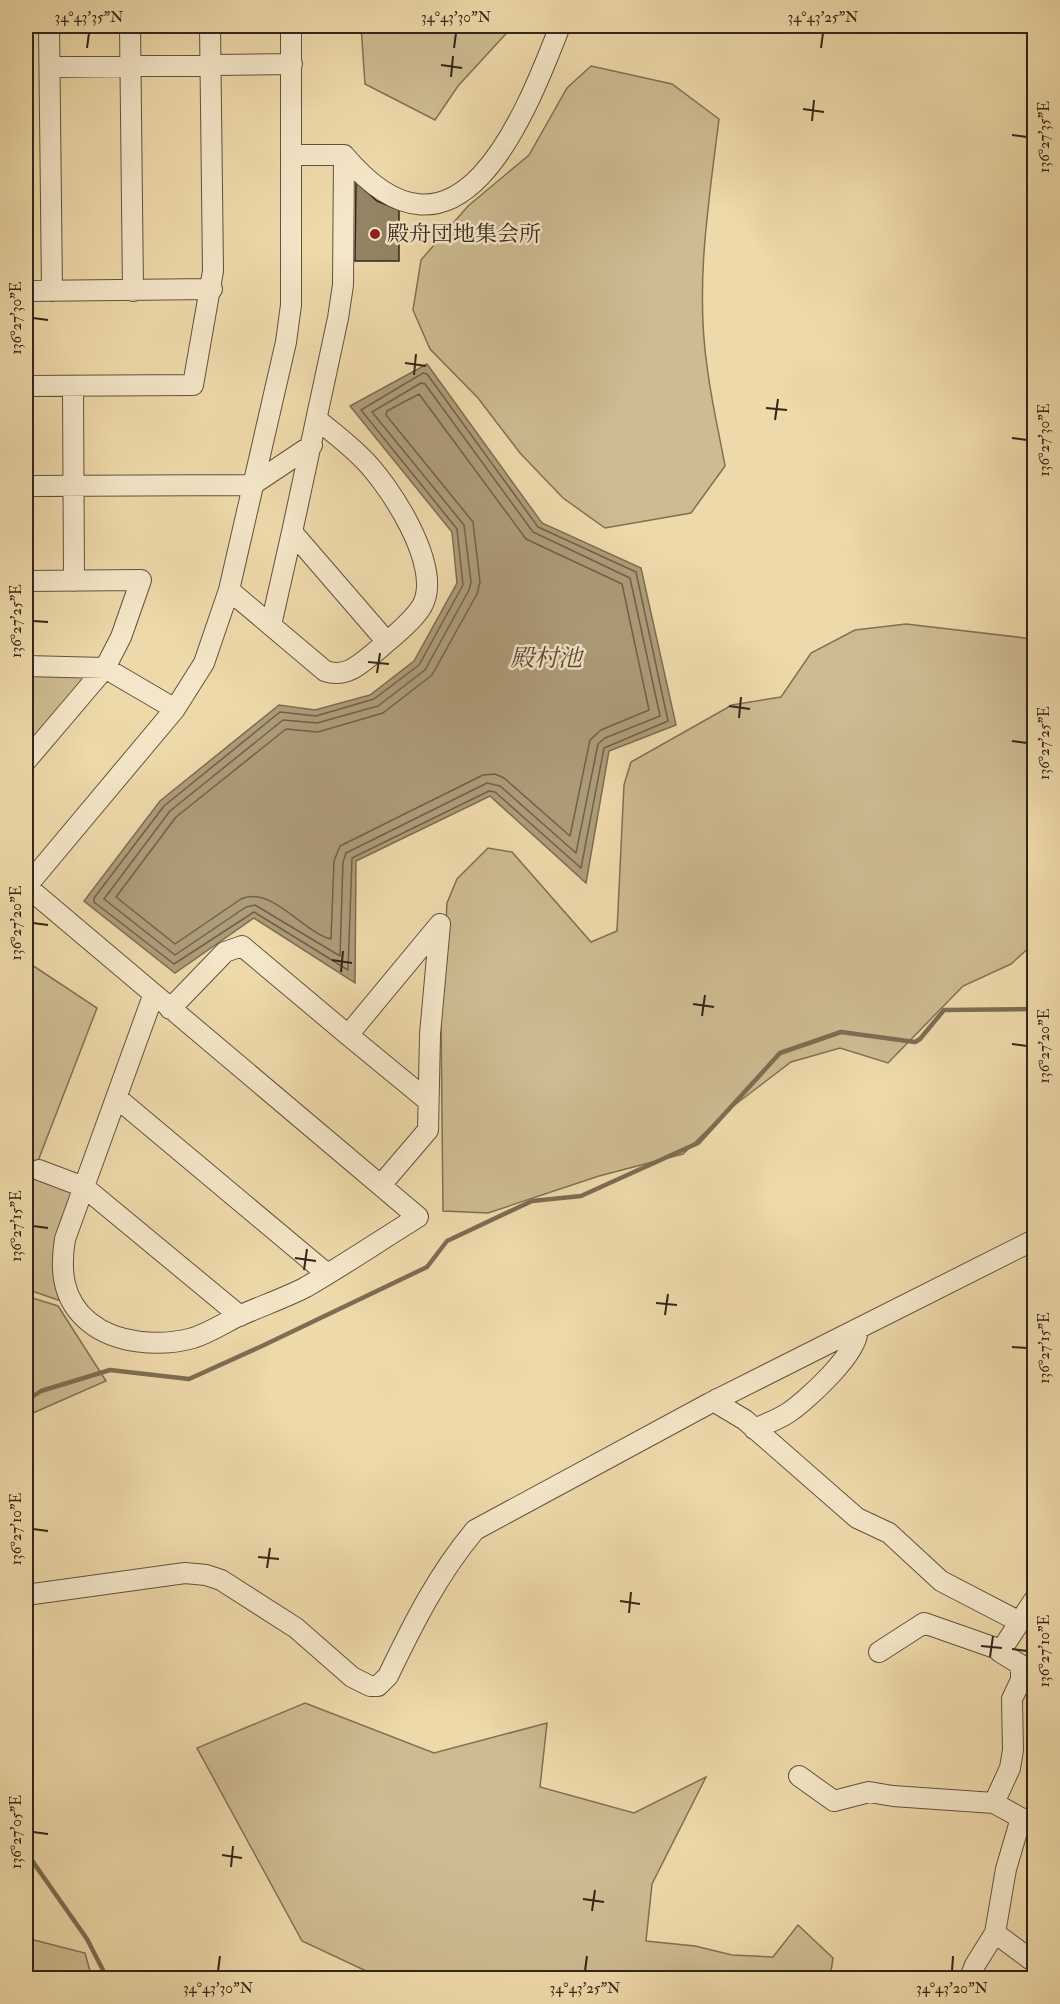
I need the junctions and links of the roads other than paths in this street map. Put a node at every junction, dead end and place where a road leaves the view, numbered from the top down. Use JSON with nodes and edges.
{"nodes":[{"id":1,"x":49,"y":26,"type":"edge"},
{"id":2,"x":130,"y":26,"type":"edge"},
{"id":3,"x":210,"y":26,"type":"edge"},
{"id":4,"x":291,"y":26,"type":"edge"},
{"id":5,"x":560,"y":26,"type":"edge"},
{"id":6,"x":292,"y":64,"type":"junction"},
{"id":7,"x":130,"y":65,"type":"junction"},
{"id":8,"x":210,"y":65,"type":"junction"},
{"id":9,"x":50,"y":67,"type":"junction"},
{"id":10,"x":292,"y":155,"type":"junction"},
{"id":11,"x":344,"y":155,"type":"junction"},
{"id":12,"x":212,"y":290,"type":"junction"},
{"id":13,"x":26,"y":291,"type":"edge"},
{"id":14,"x":52,"y":291,"type":"junction"},
{"id":15,"x":133,"y":291,"type":"junction"},
{"id":16,"x":26,"y":386,"type":"edge"},
{"id":17,"x":73,"y":386,"type":"junction"},
{"id":18,"x":318,"y":420,"type":"junction"},
{"id":19,"x":312,"y":445,"type":"junction"},
{"id":20,"x":252,"y":484,"type":"junction"},
{"id":21,"x":26,"y":486,"type":"edge"},
{"id":22,"x":74,"y":486,"type":"junction"},
{"id":23,"x":292,"y":532,"type":"junction"},
{"id":24,"x":26,"y":580,"type":"edge"},
{"id":25,"x":74,"y":581,"type":"junction"},
{"id":26,"x":229,"y":590,"type":"junction"},
{"id":27,"x":270,"y":625,"type":"junction"},
{"id":28,"x":387,"y":642,"type":"junction"},
{"id":29,"x":26,"y":666,"type":"edge"},
{"id":30,"x":105,"y":668,"type":"junction"},
{"id":31,"x":176,"y":709,"type":"junction"},
{"id":32,"x":26,"y":761,"type":"edge"},
{"id":33,"x":26,"y":887,"type":"edge"},
{"id":34,"x":153,"y":996,"type":"junction"},
{"id":35,"x":170,"y":1010,"type":"junction"},
{"id":36,"x":348,"y":1035,"type":"junction"},
{"id":37,"x":117,"y":1098,"type":"junction"},
{"id":38,"x":427,"y":1100,"type":"junction"},
{"id":39,"x":39,"y":1170,"type":"dead end"},
{"id":40,"x":381,"y":1185,"type":"junction"},
{"id":41,"x":84,"y":1187,"type":"junction"},
{"id":42,"x":1035,"y":1240,"type":"edge"},
{"id":43,"x":326,"y":1273,"type":"junction"},
{"id":44,"x":240,"y":1316,"type":"junction"},
{"id":45,"x":857,"y":1329,"type":"junction"},
{"id":46,"x":717,"y":1399,"type":"junction"},
{"id":47,"x":754,"y":1429,"type":"junction"},
{"id":48,"x":26,"y":1595,"type":"edge"},
{"id":49,"x":1035,"y":1600,"type":"edge"},
{"id":50,"x":1020,"y":1622,"type":"junction"},
{"id":51,"x":1001,"y":1650,"type":"junction"},
{"id":52,"x":879,"y":1652,"type":"dead end"},
{"id":53,"x":799,"y":1776,"type":"dead end"},
{"id":54,"x":994,"y":1803,"type":"junction"},
{"id":55,"x":995,"y":1933,"type":"junction"},
{"id":56,"x":1035,"y":1962,"type":"edge"},
{"id":57,"x":970,"y":1978,"type":"edge"}],
"edges":[{"from":1,"to":9,"type":"street"},
{"from":2,"to":7,"type":"street"},
{"from":3,"to":8,"type":"street"},
{"from":4,"to":6,"type":"street"},
{"from":5,"to":11,"type":"street"},
{"from":6,"to":8,"type":"street"},
{"from":6,"to":10,"type":"street"},
{"from":7,"to":8,"type":"street"},
{"from":7,"to":9,"type":"street"},
{"from":7,"to":15,"type":"street"},
{"from":8,"to":12,"type":"street"},
{"from":9,"to":14,"type":"street"},
{"from":10,"to":11,"type":"street"},
{"from":10,"to":20,"type":"street"},
{"from":11,"to":18,"type":"street"},
{"from":12,"to":15,"type":"street"},
{"from":12,"to":17,"type":"street"},
{"from":13,"to":14,"type":"street"},
{"from":14,"to":15,"type":"street"},
{"from":16,"to":17,"type":"street"},
{"from":17,"to":22,"type":"street"},
{"from":18,"to":19,"type":"street"},
{"from":18,"to":28,"type":"street"},
{"from":19,"to":20,"type":"street"},
{"from":19,"to":23,"type":"street"},
{"from":20,"to":22,"type":"street"},
{"from":20,"to":26,"type":"street"},
{"from":21,"to":22,"type":"street"},
{"from":22,"to":25,"type":"street"},
{"from":23,"to":27,"type":"street"},
{"from":23,"to":28,"type":"street"},
{"from":24,"to":25,"type":"street"},
{"from":25,"to":30,"type":"street"},
{"from":26,"to":27,"type":"street"},
{"from":26,"to":31,"type":"street"},
{"from":27,"to":28,"type":"street"},
{"from":29,"to":30,"type":"street"},
{"from":30,"to":31,"type":"street"},
{"from":30,"to":32,"type":"street"},
{"from":31,"to":33,"type":"street"},
{"from":33,"to":34,"type":"street"},
{"from":34,"to":35,"type":"street"},
{"from":34,"to":37,"type":"street"},
{"from":35,"to":36,"type":"street"},
{"from":35,"to":40,"type":"street"},
{"from":36,"to":38,"type":"street"},
{"from":36,"to":38,"type":"street"},
{"from":37,"to":41,"type":"street"},
{"from":37,"to":43,"type":"street"},
{"from":38,"to":40,"type":"street"},
{"from":39,"to":41,"type":"street"},
{"from":40,"to":43,"type":"street"},
{"from":41,"to":44,"type":"street"},
{"from":41,"to":44,"type":"street"},
{"from":42,"to":45,"type":"street"},
{"from":43,"to":44,"type":"street"},
{"from":45,"to":46,"type":"street"},
{"from":45,"to":47,"type":"street"},
{"from":46,"to":47,"type":"street"},
{"from":46,"to":48,"type":"street"},
{"from":47,"to":50,"type":"street"},
{"from":49,"to":50,"type":"street"},
{"from":50,"to":51,"type":"street"},
{"from":51,"to":52,"type":"street"},
{"from":51,"to":54,"type":"street"},
{"from":53,"to":54,"type":"street"},
{"from":54,"to":55,"type":"street"},
{"from":55,"to":56,"type":"street"},
{"from":55,"to":57,"type":"street"}]}
